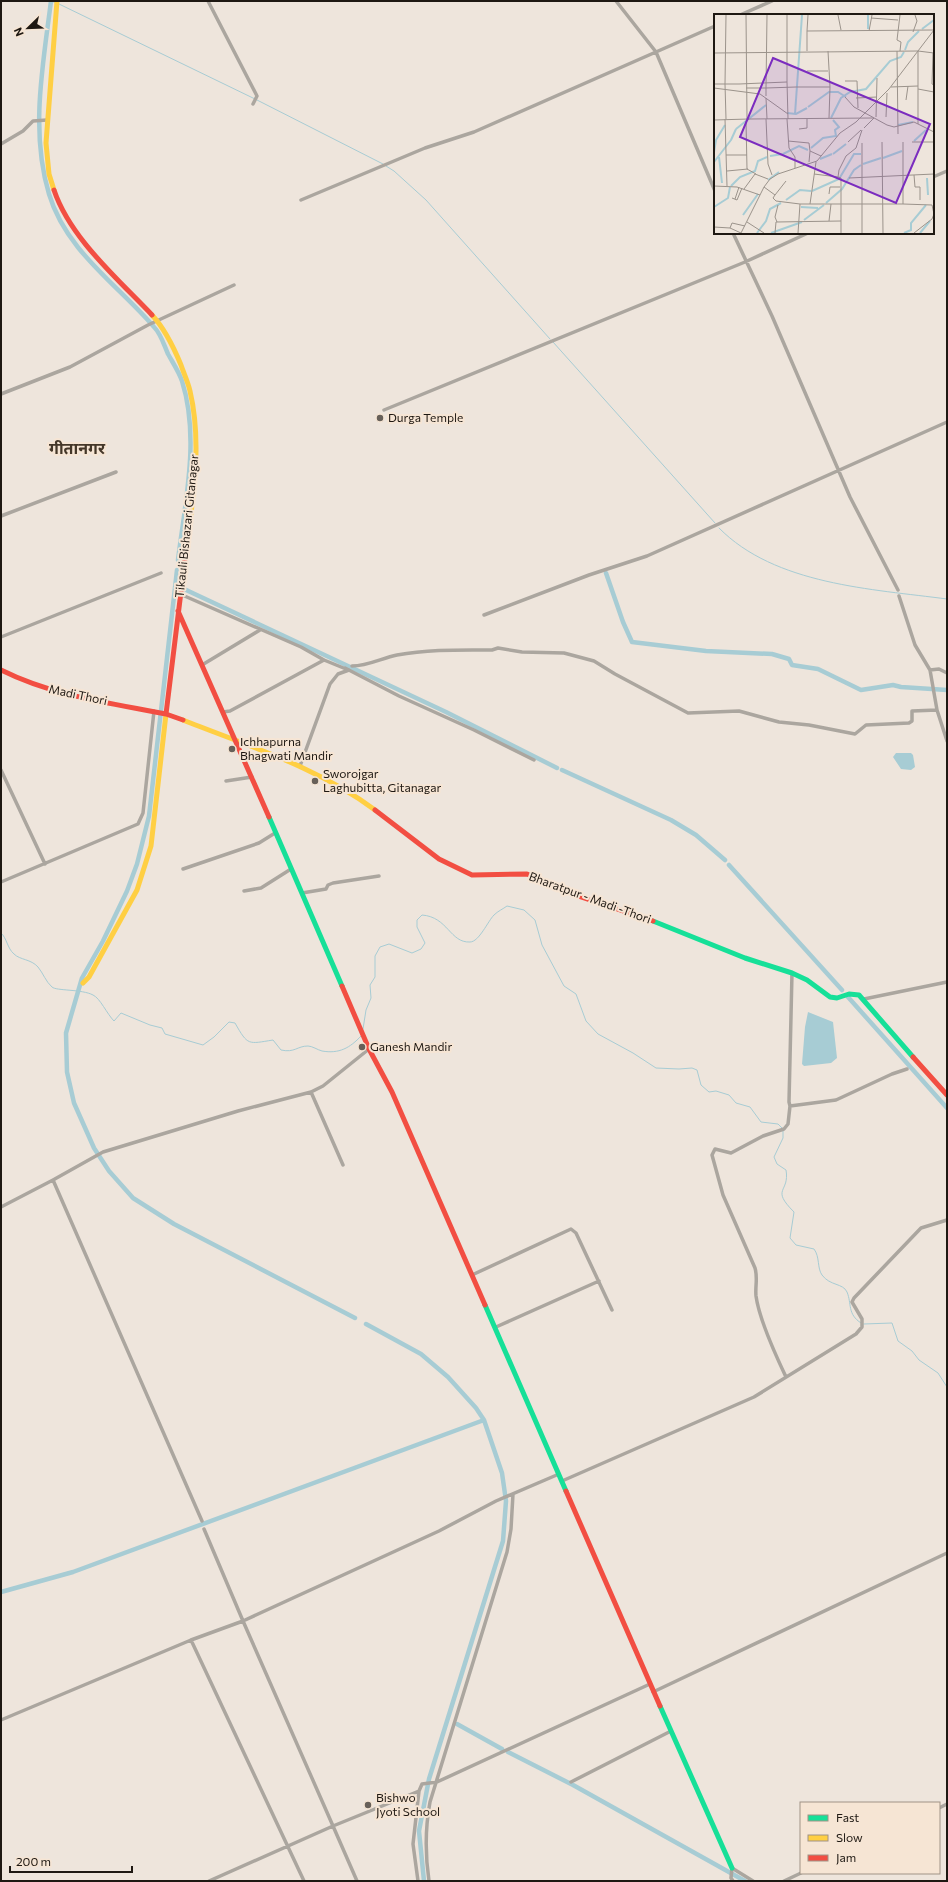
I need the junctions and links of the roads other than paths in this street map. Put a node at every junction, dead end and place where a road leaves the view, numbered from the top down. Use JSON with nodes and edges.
{"nodes":[{"id":1,"x":57,"y":1,"type":"edge"},
{"id":2,"x":208,"y":1,"type":"edge"},
{"id":3,"x":616,"y":1,"type":"edge"},
{"id":4,"x":772,"y":1,"type":"edge"},
{"id":5,"x":742,"y":14,"type":"edge"},
{"id":6,"x":714,"y":26,"type":"edge"},
{"id":7,"x":656,"y":52,"type":"junction"},
{"id":8,"x":254,"y":104,"type":"dead end"},
{"id":9,"x":44,"y":120,"type":"junction"},
{"id":10,"x":1,"y":144,"type":"edge"},
{"id":11,"x":947,"y":171,"type":"edge"},
{"id":12,"x":934,"y":177,"type":"edge"},
{"id":13,"x":714,"y":189,"type":"edge"},
{"id":14,"x":301,"y":200,"type":"dead end"},
{"id":15,"x":733,"y":234,"type":"edge"},
{"id":16,"x":806,"y":234,"type":"edge"},
{"id":17,"x":745,"y":262,"type":"junction"},
{"id":18,"x":234,"y":285,"type":"dead end"},
{"id":19,"x":157,"y":321,"type":"junction"},
{"id":20,"x":1,"y":394,"type":"edge"},
{"id":21,"x":384,"y":410,"type":"dead end"},
{"id":22,"x":947,"y":422,"type":"edge"},
{"id":23,"x":840,"y":471,"type":"junction"},
{"id":24,"x":116,"y":472,"type":"dead end"},
{"id":25,"x":1,"y":516,"type":"edge"},
{"id":26,"x":161,"y":574,"type":"dead end"},
{"id":27,"x":898,"y":590,"type":"dead end"},
{"id":28,"x":180,"y":594,"type":"junction"},
{"id":29,"x":899,"y":596,"type":"dead end"},
{"id":30,"x":178,"y":611,"type":"junction"},
{"id":31,"x":484,"y":615,"type":"dead end"},
{"id":32,"x":260,"y":630,"type":"junction"},
{"id":33,"x":1,"y":637,"type":"edge"},
{"id":34,"x":324,"y":660,"type":"junction"},
{"id":35,"x":202,"y":665,"type":"junction"},
{"id":36,"x":352,"y":666,"type":"dead end"},
{"id":37,"x":345,"y":668,"type":"junction"},
{"id":38,"x":1,"y":670,"type":"edge"},
{"id":39,"x":930,"y":670,"type":"junction"},
{"id":40,"x":947,"y":673,"type":"edge"},
{"id":41,"x":937,"y":710,"type":"junction"},
{"id":42,"x":156,"y":712,"type":"junction"},
{"id":43,"x":223,"y":712,"type":"junction"},
{"id":44,"x":165,"y":714,"type":"junction"},
{"id":45,"x":947,"y":741,"type":"edge"},
{"id":46,"x":237,"y":742,"type":"junction"},
{"id":47,"x":534,"y":760,"type":"dead end"},
{"id":48,"x":300,"y":766,"type":"junction"},
{"id":49,"x":1,"y":770,"type":"edge"},
{"id":50,"x":252,"y":777,"type":"junction"},
{"id":51,"x":226,"y":781,"type":"dead end"},
{"id":52,"x":275,"y":833,"type":"junction"},
{"id":53,"x":45,"y":864,"type":"junction"},
{"id":54,"x":183,"y":869,"type":"dead end"},
{"id":55,"x":291,"y":869,"type":"junction"},
{"id":56,"x":379,"y":876,"type":"dead end"},
{"id":57,"x":1,"y":882,"type":"edge"},
{"id":58,"x":244,"y":891,"type":"dead end"},
{"id":59,"x":302,"y":892,"type":"junction"},
{"id":60,"x":792,"y":973,"type":"junction"},
{"id":61,"x":947,"y":982,"type":"edge"},
{"id":62,"x":83,"y":983,"type":"dead end"},
{"id":63,"x":864,"y":999,"type":"junction"},
{"id":64,"x":369,"y":1050,"type":"junction"},
{"id":65,"x":907,"y":1069,"type":"dead end"},
{"id":66,"x":310,"y":1092,"type":"junction"},
{"id":67,"x":947,"y":1095,"type":"edge"},
{"id":68,"x":790,"y":1106,"type":"junction"},
{"id":69,"x":343,"y":1165,"type":"dead end"},
{"id":70,"x":53,"y":1180,"type":"junction"},
{"id":71,"x":1,"y":1207,"type":"edge"},
{"id":72,"x":947,"y":1220,"type":"edge"},
{"id":73,"x":472,"y":1275,"type":"junction"},
{"id":74,"x":599,"y":1281,"type":"junction"},
{"id":75,"x":612,"y":1310,"type":"dead end"},
{"id":76,"x":496,"y":1327,"type":"junction"},
{"id":77,"x":786,"y":1376,"type":"junction"},
{"id":78,"x":559,"y":1474,"type":"junction"},
{"id":79,"x":562,"y":1481,"type":"junction"},
{"id":80,"x":511,"y":1494,"type":"junction"},
{"id":81,"x":202,"y":1521,"type":"dead end"},
{"id":82,"x":204,"y":1528,"type":"dead end"},
{"id":83,"x":947,"y":1553,"type":"edge"},
{"id":84,"x":243,"y":1621,"type":"junction"},
{"id":85,"x":191,"y":1640,"type":"junction"},
{"id":86,"x":650,"y":1684,"type":"junction"},
{"id":87,"x":653,"y":1692,"type":"junction"},
{"id":88,"x":1,"y":1720,"type":"edge"},
{"id":89,"x":671,"y":1731,"type":"junction"},
{"id":90,"x":437,"y":1782,"type":"junction"},
{"id":91,"x":571,"y":1782,"type":"dead end"},
{"id":92,"x":419,"y":1791,"type":"junction"},
{"id":93,"x":333,"y":1826,"type":"junction"},
{"id":94,"x":288,"y":1846,"type":"junction"},
{"id":95,"x":732,"y":1870,"type":"junction"},
{"id":96,"x":800,"y":1873,"type":"edge"},
{"id":97,"x":732,"y":1880,"type":"edge"},
{"id":98,"x":209,"y":1881,"type":"edge"},
{"id":99,"x":304,"y":1881,"type":"edge"},
{"id":100,"x":357,"y":1881,"type":"edge"},
{"id":101,"x":418,"y":1881,"type":"edge"},
{"id":102,"x":429,"y":1881,"type":"edge"},
{"id":103,"x":754,"y":1881,"type":"edge"},
{"id":104,"x":784,"y":1881,"type":"edge"}],
"edges":[{"from":1,"to":9,"type":"street","name":"Tikauli Bishazari Gitanagar"},
{"from":2,"to":8,"type":"street"},
{"from":3,"to":7,"type":"street"},
{"from":4,"to":5,"type":"street"},
{"from":6,"to":7,"type":"street"},
{"from":7,"to":13,"type":"street"},
{"from":7,"to":14,"type":"street"},
{"from":9,"to":10,"type":"street"},
{"from":9,"to":19,"type":"street","name":"Tikauli Bishazari Gitanagar"},
{"from":11,"to":12,"type":"street"},
{"from":15,"to":17,"type":"street"},
{"from":16,"to":17,"type":"street"},
{"from":17,"to":21,"type":"street"},
{"from":17,"to":23,"type":"street"},
{"from":18,"to":19,"type":"street"},
{"from":19,"to":20,"type":"street"},
{"from":19,"to":28,"type":"street","name":"Tikauli Bishazari Gitanagar"},
{"from":22,"to":23,"type":"street"},
{"from":23,"to":27,"type":"street"},
{"from":23,"to":31,"type":"street"},
{"from":24,"to":25,"type":"street"},
{"from":26,"to":33,"type":"street"},
{"from":28,"to":30,"type":"street","name":"Tikauli Bishazari Gitanagar"},
{"from":28,"to":32,"type":"street"},
{"from":29,"to":39,"type":"street"},
{"from":30,"to":35,"type":"street"},
{"from":30,"to":44,"type":"street","name":"Tikauli Bishazari Gitanagar"},
{"from":32,"to":34,"type":"street"},
{"from":32,"to":35,"type":"street"},
{"from":34,"to":37,"type":"street"},
{"from":34,"to":43,"type":"street"},
{"from":35,"to":43,"type":"street"},
{"from":36,"to":41,"type":"street"},
{"from":37,"to":47,"type":"street"},
{"from":37,"to":48,"type":"street"},
{"from":38,"to":42,"type":"street","name":"Madi Thori"},
{"from":39,"to":40,"type":"street"},
{"from":39,"to":41,"type":"street"},
{"from":41,"to":45,"type":"street"},
{"from":42,"to":44,"type":"street","name":"Madi Thori"},
{"from":42,"to":53,"type":"street"},
{"from":43,"to":46,"type":"street"},
{"from":44,"to":46,"type":"street","name":"Bharatpur - Madi -Thori"},
{"from":44,"to":62,"type":"street","name":"Tikauli Bishazari Gitanagar"},
{"from":46,"to":48,"type":"street","name":"Bharatpur - Madi -Thori"},
{"from":46,"to":50,"type":"street"},
{"from":48,"to":60,"type":"street","name":"Bharatpur - Madi -Thori"},
{"from":49,"to":53,"type":"street"},
{"from":50,"to":51,"type":"street"},
{"from":50,"to":52,"type":"street"},
{"from":52,"to":54,"type":"street"},
{"from":52,"to":55,"type":"street"},
{"from":53,"to":57,"type":"street"},
{"from":55,"to":58,"type":"street"},
{"from":55,"to":59,"type":"street"},
{"from":56,"to":59,"type":"street"},
{"from":59,"to":64,"type":"street"},
{"from":60,"to":63,"type":"street","name":"Bharatpur - Madi -Thori"},
{"from":60,"to":68,"type":"street"},
{"from":61,"to":63,"type":"street"},
{"from":63,"to":67,"type":"street"},
{"from":64,"to":66,"type":"street"},
{"from":64,"to":73,"type":"street"},
{"from":65,"to":68,"type":"street"},
{"from":66,"to":69,"type":"street"},
{"from":66,"to":70,"type":"street"},
{"from":68,"to":77,"type":"street"},
{"from":70,"to":71,"type":"street"},
{"from":70,"to":81,"type":"street"},
{"from":72,"to":77,"type":"street"},
{"from":73,"to":74,"type":"street"},
{"from":73,"to":76,"type":"street"},
{"from":74,"to":75,"type":"street"},
{"from":74,"to":76,"type":"street"},
{"from":76,"to":78,"type":"street"},
{"from":77,"to":79,"type":"street"},
{"from":78,"to":79,"type":"street"},
{"from":78,"to":80,"type":"street"},
{"from":79,"to":86,"type":"street"},
{"from":80,"to":84,"type":"street"},
{"from":80,"to":90,"type":"street"},
{"from":82,"to":84,"type":"street"},
{"from":83,"to":87,"type":"street"},
{"from":84,"to":85,"type":"street"},
{"from":84,"to":93,"type":"street"},
{"from":85,"to":88,"type":"street"},
{"from":85,"to":94,"type":"street"},
{"from":86,"to":87,"type":"street"},
{"from":86,"to":90,"type":"street"},
{"from":87,"to":89,"type":"street"},
{"from":89,"to":91,"type":"street"},
{"from":89,"to":95,"type":"street"},
{"from":90,"to":92,"type":"street"},
{"from":90,"to":102,"type":"street"},
{"from":92,"to":93,"type":"street"},
{"from":92,"to":101,"type":"street"},
{"from":93,"to":94,"type":"street"},
{"from":93,"to":100,"type":"street"},
{"from":94,"to":98,"type":"street"},
{"from":94,"to":99,"type":"street"},
{"from":95,"to":97,"type":"street"},
{"from":95,"to":103,"type":"street"},
{"from":96,"to":104,"type":"street"}]}
